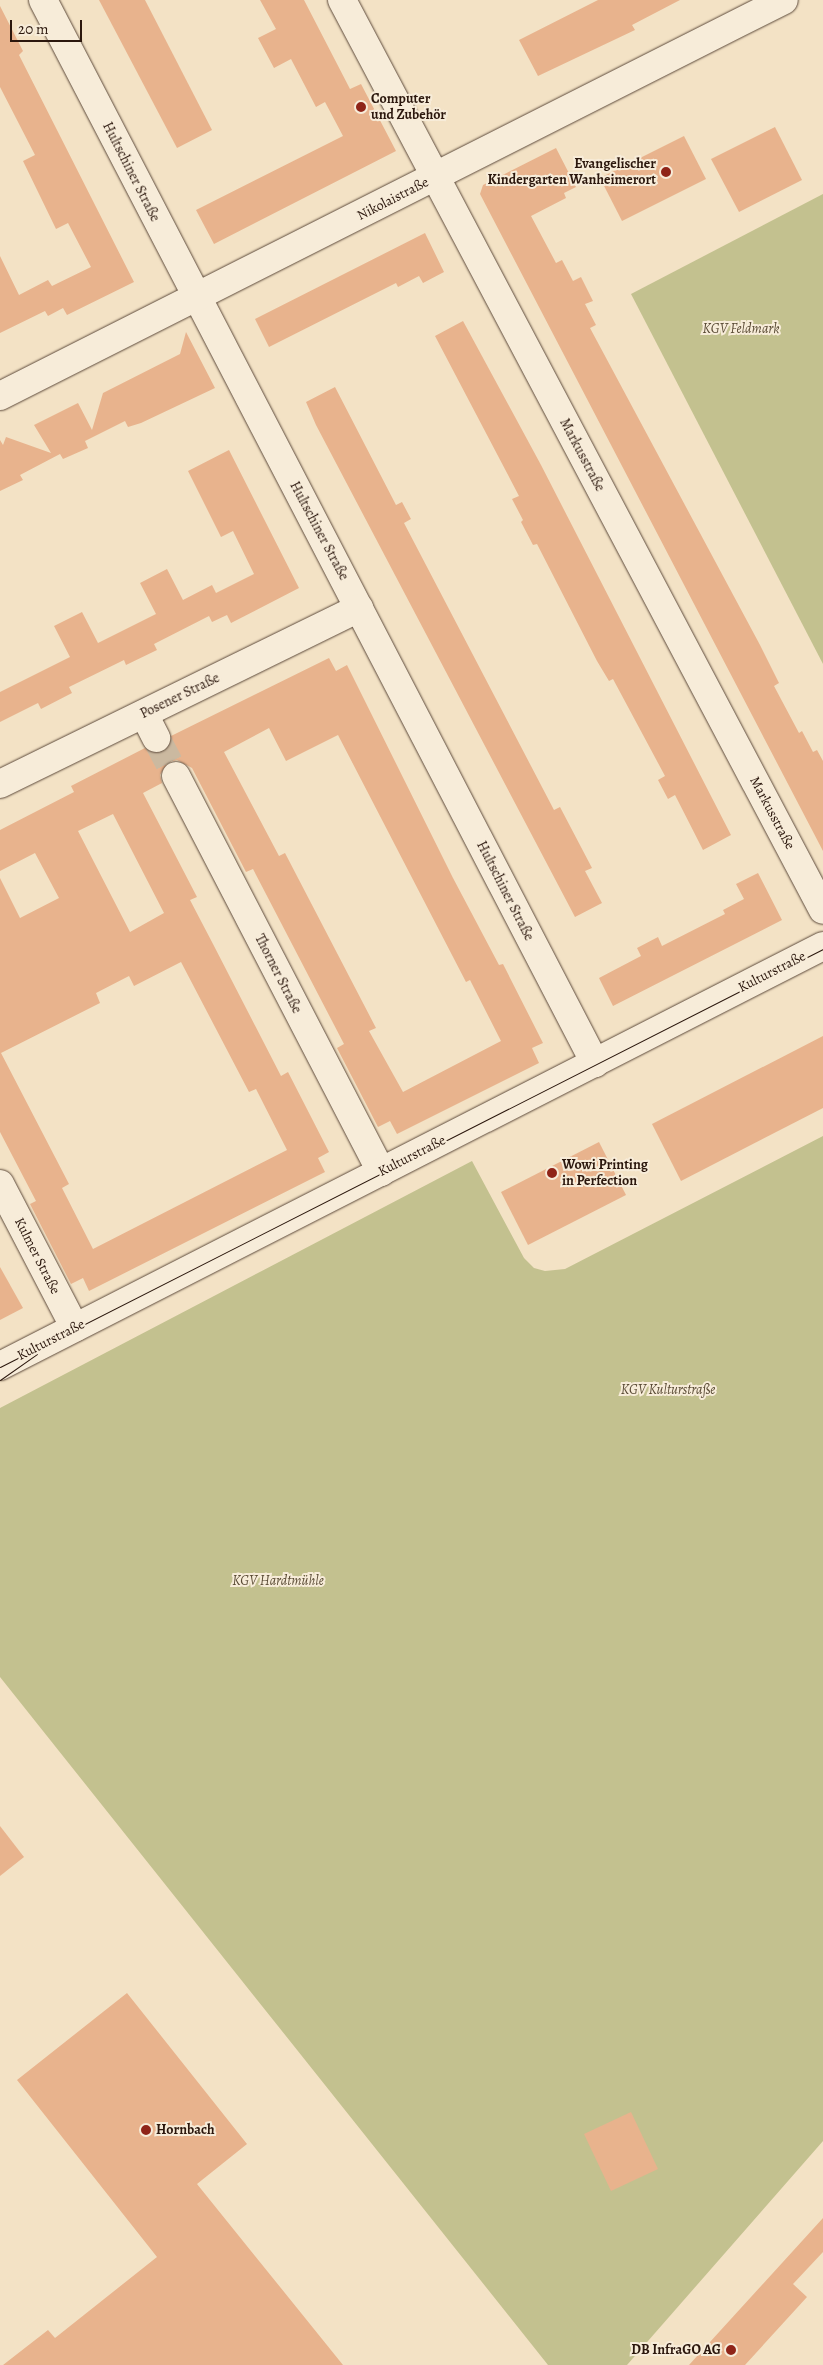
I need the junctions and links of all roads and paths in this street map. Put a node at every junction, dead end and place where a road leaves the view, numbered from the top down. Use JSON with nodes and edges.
{"nodes":[{"id":1,"x":43,"y":0,"type":"edge"},
{"id":2,"x":342,"y":0,"type":"edge"},
{"id":3,"x":784,"y":0,"type":"edge"},
{"id":4,"x":737,"y":10,"type":"edge"},
{"id":5,"x":434,"y":178,"type":"junction"},
{"id":6,"x":196,"y":298,"type":"junction"},
{"id":7,"x":0,"y":396,"type":"edge"},
{"id":8,"x":359,"y":608,"type":"junction"},
{"id":9,"x":144,"y":714,"type":"junction"},
{"id":10,"x":156,"y":738,"type":"tunnel mouth"},
{"id":11,"x":176,"y":776,"type":"tunnel mouth"},
{"id":12,"x":0,"y":784,"type":"edge"},
{"id":13,"x":823,"y":910,"type":"edge"},
{"id":14,"x":823,"y":946,"type":"edge"},
{"id":15,"x":595,"y":1063,"type":"junction"},
{"id":16,"x":380,"y":1172,"type":"junction"},
{"id":17,"x":0,"y":1184,"type":"edge"},
{"id":18,"x":75,"y":1328,"type":"junction"},
{"id":19,"x":0,"y":1366,"type":"edge"}],
"edges":[{"from":1,"to":6,"type":"street","name":"Hultschiner Straße"},
{"from":2,"to":5,"type":"street","name":"Markusstraße"},
{"from":3,"to":4,"type":"street","name":"Nikolaistraße"},
{"from":4,"to":5,"type":"street","name":"Nikolaistraße"},
{"from":5,"to":6,"type":"street","name":"Nikolaistraße"},
{"from":5,"to":13,"type":"street","name":"Markusstraße"},
{"from":6,"to":7,"type":"street","name":"Nikolaistraße"},
{"from":6,"to":8,"type":"street","name":"Hultschiner Straße"},
{"from":8,"to":9,"type":"street","name":"Posener Straße"},
{"from":8,"to":15,"type":"street","name":"Hultschiner Straße"},
{"from":9,"to":10,"type":"street"},
{"from":9,"to":12,"type":"street","name":"Posener Straße"},
{"from":11,"to":16,"type":"street","name":"Thorner Straße"},
{"from":14,"to":15,"type":"street","name":"Kulturstraße"},
{"from":15,"to":16,"type":"street","name":"Kulturstraße"},
{"from":16,"to":18,"type":"street","name":"Kulturstraße"},
{"from":17,"to":18,"type":"street","name":"Kulmer Straße"},
{"from":18,"to":19,"type":"street","name":"Kulturstraße"}]}
